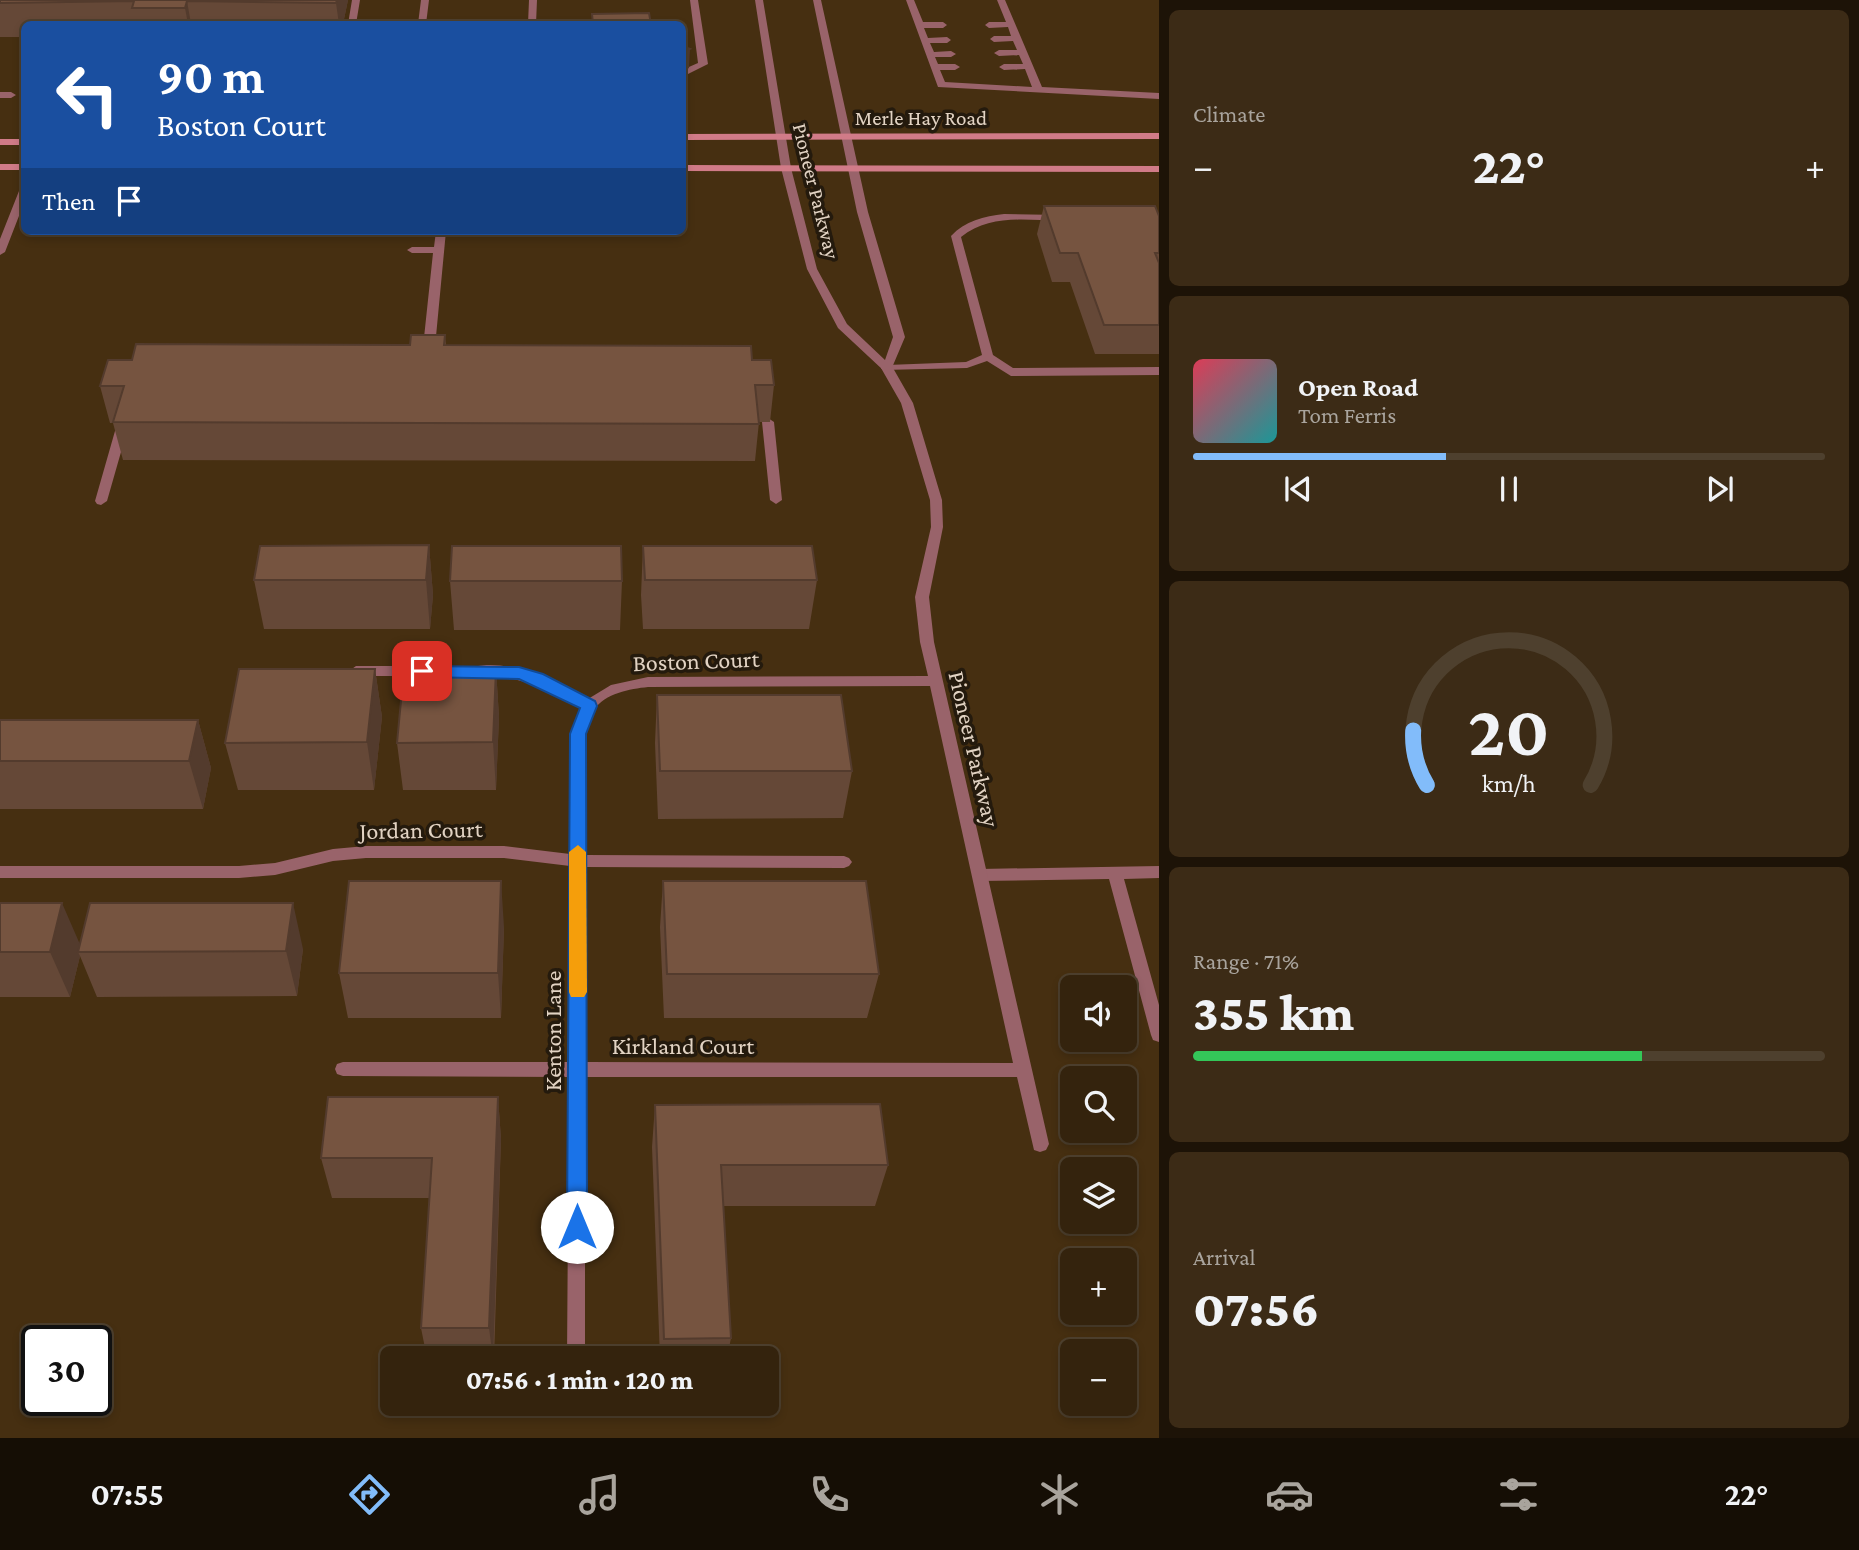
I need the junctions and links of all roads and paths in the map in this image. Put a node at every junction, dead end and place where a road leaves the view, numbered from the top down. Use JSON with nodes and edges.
{"nodes":[{"id":1,"x":356,"y":0,"type":"edge"},
{"id":2,"x":425,"y":0,"type":"edge"},
{"id":3,"x":533,"y":0,"type":"edge"},
{"id":4,"x":694,"y":0,"type":"edge"},
{"id":5,"x":759,"y":0,"type":"edge"},
{"id":6,"x":817,"y":0,"type":"edge"},
{"id":7,"x":910,"y":0,"type":"edge"},
{"id":8,"x":1001,"y":0,"type":"edge"},
{"id":9,"x":352,"y":21,"type":"edge"},
{"id":10,"x":422,"y":21,"type":"edge"},
{"id":11,"x":532,"y":21,"type":"edge"},
{"id":12,"x":1012,"y":24,"type":"junction"},
{"id":13,"x":918,"y":25,"type":"junction"},
{"id":14,"x":943,"y":25,"type":"dead end"},
{"id":15,"x":989,"y":25,"type":"dead end"},
{"id":16,"x":1018,"y":38,"type":"junction"},
{"id":17,"x":994,"y":39,"type":"dead end"},
{"id":18,"x":947,"y":40,"type":"dead end"},
{"id":19,"x":924,"y":41,"type":"junction"},
{"id":20,"x":999,"y":52,"type":"dead end"},
{"id":21,"x":1023,"y":52,"type":"junction"},
{"id":22,"x":951,"y":54,"type":"dead end"},
{"id":23,"x":929,"y":55,"type":"junction"},
{"id":24,"x":1004,"y":66,"type":"dead end"},
{"id":25,"x":1029,"y":66,"type":"junction"},
{"id":26,"x":934,"y":67,"type":"junction"},
{"id":27,"x":955,"y":67,"type":"dead end"},
{"id":28,"x":686,"y":72,"type":"edge"},
{"id":29,"x":1038,"y":90,"type":"junction"},
{"id":30,"x":1159,"y":96,"type":"edge"},
{"id":31,"x":845,"y":136,"type":"junction"},
{"id":32,"x":1159,"y":136,"type":"edge"},
{"id":33,"x":686,"y":137,"type":"edge"},
{"id":34,"x":781,"y":137,"type":"junction"},
{"id":35,"x":0,"y":142,"type":"edge"},
{"id":36,"x":21,"y":142,"type":"edge"},
{"id":37,"x":0,"y":167,"type":"edge"},
{"id":38,"x":21,"y":167,"type":"edge"},
{"id":39,"x":686,"y":168,"type":"edge"},
{"id":40,"x":786,"y":168,"type":"junction"},
{"id":41,"x":852,"y":169,"type":"junction"},
{"id":42,"x":1159,"y":169,"type":"edge"},
{"id":43,"x":21,"y":199,"type":"edge"},
{"id":44,"x":1079,"y":218,"type":"edge"},
{"id":45,"x":441,"y":235,"type":"edge"},
{"id":46,"x":412,"y":250,"type":"dead end"},
{"id":47,"x":439,"y":250,"type":"junction"},
{"id":48,"x":0,"y":252,"type":"edge"},
{"id":49,"x":429,"y":347,"type":"edge"},
{"id":50,"x":988,"y":357,"type":"junction"},
{"id":51,"x":887,"y":368,"type":"junction"},
{"id":52,"x":1159,"y":371,"type":"edge"},
{"id":53,"x":768,"y":422,"type":"dead end"},
{"id":54,"x":124,"y":423,"type":"edge"},
{"id":55,"x":776,"y":500,"type":"dead end"},
{"id":56,"x":101,"y":501,"type":"dead end"},
{"id":57,"x":342,"y":671,"type":"edge"},
{"id":58,"x":435,"y":671,"type":"edge"},
{"id":59,"x":462,"y":671,"type":"edge"},
{"id":60,"x":936,"y":681,"type":"junction"},
{"id":61,"x":589,"y":706,"type":"junction"},
{"id":62,"x":578,"y":861,"type":"junction"},
{"id":63,"x":844,"y":862,"type":"dead end"},
{"id":64,"x":0,"y":872,"type":"edge"},
{"id":65,"x":1159,"y":872,"type":"edge"},
{"id":66,"x":1115,"y":873,"type":"junction"},
{"id":67,"x":980,"y":875,"type":"junction"},
{"id":68,"x":1159,"y":1035,"type":"edge"},
{"id":69,"x":343,"y":1069,"type":"dead end"},
{"id":70,"x":578,"y":1070,"type":"junction"},
{"id":71,"x":1023,"y":1070,"type":"junction"},
{"id":72,"x":1040,"y":1144,"type":"dead end"},
{"id":73,"x":576,"y":1346,"type":"edge"}],
"edges":[{"from":1,"to":9,"type":"street"},
{"from":2,"to":10,"type":"street"},
{"from":3,"to":11,"type":"street"},
{"from":4,"to":28,"type":"street"},
{"from":5,"to":34,"type":"street","name":"Pioneer Parkway"},
{"from":6,"to":31,"type":"street","name":"Pioneer Parkway"},
{"from":7,"to":13,"type":"street"},
{"from":8,"to":12,"type":"street"},
{"from":12,"to":15,"type":"street"},
{"from":12,"to":16,"type":"street"},
{"from":13,"to":14,"type":"street"},
{"from":13,"to":19,"type":"street"},
{"from":16,"to":17,"type":"street"},
{"from":16,"to":21,"type":"street"},
{"from":18,"to":19,"type":"street"},
{"from":19,"to":23,"type":"street"},
{"from":20,"to":21,"type":"street"},
{"from":21,"to":25,"type":"street"},
{"from":22,"to":23,"type":"street"},
{"from":23,"to":26,"type":"street"},
{"from":24,"to":25,"type":"street"},
{"from":25,"to":29,"type":"street"},
{"from":26,"to":27,"type":"street"},
{"from":26,"to":29,"type":"street"},
{"from":29,"to":30,"type":"street"},
{"from":31,"to":32,"type":"main road","name":"Merle Hay Road"},
{"from":31,"to":34,"type":"main road","name":"Merle Hay Road"},
{"from":31,"to":41,"type":"street","name":"Pioneer Parkway"},
{"from":33,"to":34,"type":"main road","name":"Merle Hay Road"},
{"from":34,"to":40,"type":"street","name":"Pioneer Parkway"},
{"from":35,"to":36,"type":"main road"},
{"from":37,"to":38,"type":"main road"},
{"from":39,"to":40,"type":"main road"},
{"from":40,"to":41,"type":"main road"},
{"from":40,"to":51,"type":"street","name":"Pioneer Parkway"},
{"from":41,"to":42,"type":"main road"},
{"from":41,"to":51,"type":"street","name":"Pioneer Parkway"},
{"from":43,"to":48,"type":"street"},
{"from":44,"to":50,"type":"street"},
{"from":45,"to":47,"type":"street"},
{"from":46,"to":47,"type":"street"},
{"from":47,"to":49,"type":"street"},
{"from":50,"to":51,"type":"street"},
{"from":50,"to":52,"type":"street"},
{"from":51,"to":60,"type":"street","name":"Pioneer Parkway"},
{"from":53,"to":55,"type":"street"},
{"from":54,"to":56,"type":"street"},
{"from":57,"to":58,"type":"street"},
{"from":59,"to":61,"type":"street"},
{"from":60,"to":61,"type":"street","name":"Boston Court"},
{"from":60,"to":67,"type":"street","name":"Pioneer Parkway"},
{"from":61,"to":62,"type":"street","name":"Kenton Lane"},
{"from":62,"to":63,"type":"street","name":"Jordan Court"},
{"from":62,"to":64,"type":"street","name":"Jordan Court"},
{"from":62,"to":70,"type":"street","name":"Kenton Lane"},
{"from":65,"to":66,"type":"street"},
{"from":66,"to":67,"type":"street"},
{"from":66,"to":68,"type":"street"},
{"from":67,"to":71,"type":"street","name":"Pioneer Parkway"},
{"from":69,"to":70,"type":"street","name":"Kirkland Court"},
{"from":70,"to":71,"type":"street","name":"Kirkland Court"},
{"from":70,"to":73,"type":"street","name":"Kenton Lane"},
{"from":71,"to":72,"type":"street","name":"Pioneer Parkway"}]}
